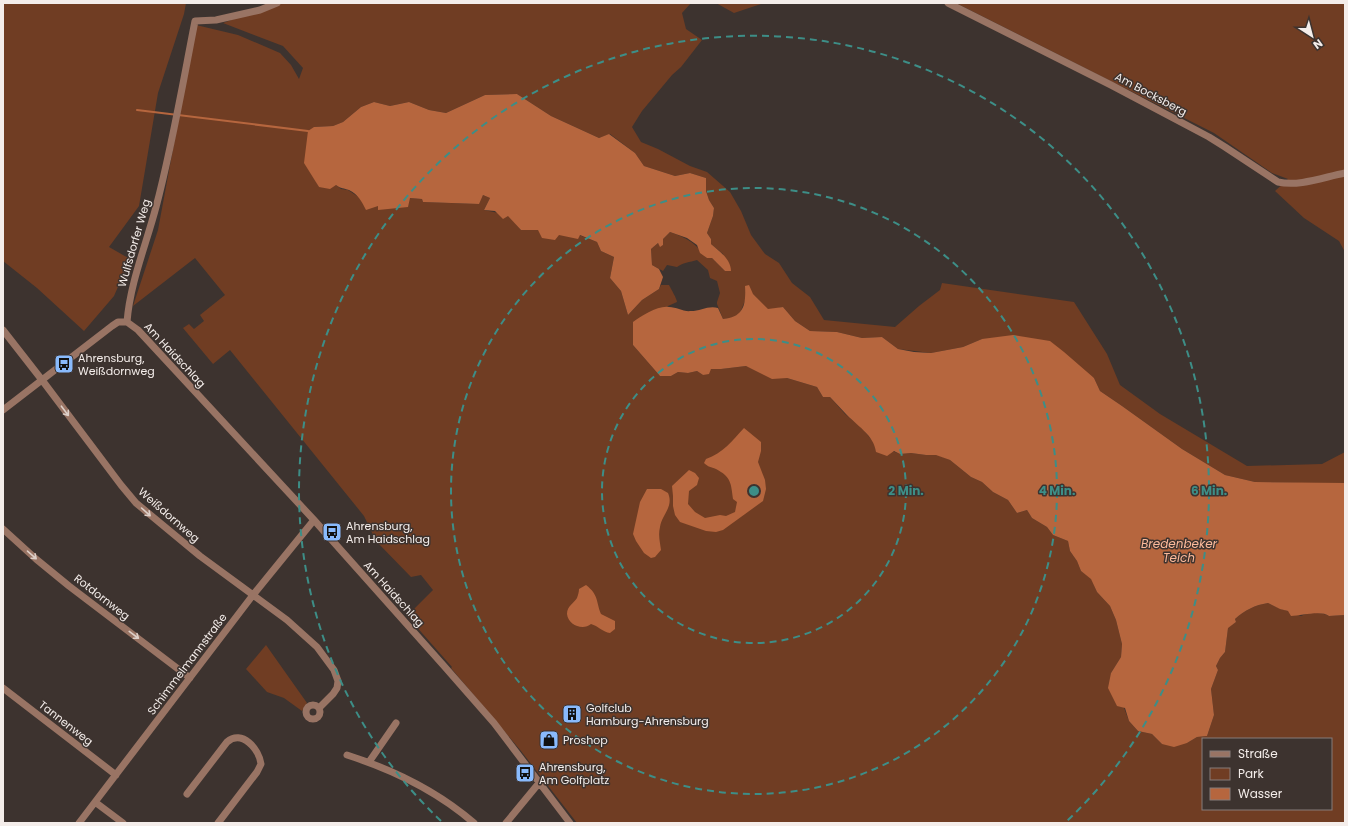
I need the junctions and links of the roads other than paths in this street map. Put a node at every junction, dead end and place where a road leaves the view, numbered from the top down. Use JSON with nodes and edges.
{"nodes":[{"id":1,"x":277,"y":3,"type":"edge"},
{"id":2,"x":948,"y":3,"type":"edge"},
{"id":3,"x":1345,"y":173,"type":"edge"},
{"id":4,"x":127,"y":322,"type":"junction"},
{"id":5,"x":3,"y":330,"type":"edge"},
{"id":6,"x":42,"y":380,"type":"junction"},
{"id":7,"x":3,"y":410,"type":"edge"},
{"id":8,"x":314,"y":520,"type":"junction"},
{"id":9,"x":3,"y":528,"type":"edge"},
{"id":10,"x":253,"y":595,"type":"junction"},
{"id":11,"x":190,"y":678,"type":"junction"},
{"id":12,"x":3,"y":688,"type":"edge"},
{"id":13,"x":319,"y":708,"type":"dead end"},
{"id":14,"x":396,"y":723,"type":"dead end"},
{"id":15,"x":347,"y":755,"type":"dead end"},
{"id":16,"x":369,"y":762,"type":"junction"},
{"id":17,"x":116,"y":775,"type":"junction"},
{"id":18,"x":539,"y":783,"type":"junction"},
{"id":19,"x":187,"y":794,"type":"dead end"},
{"id":20,"x":95,"y":802,"type":"junction"},
{"id":21,"x":79,"y":823,"type":"edge"},
{"id":22,"x":123,"y":823,"type":"edge"},
{"id":23,"x":218,"y":823,"type":"edge"},
{"id":24,"x":474,"y":823,"type":"edge"},
{"id":25,"x":506,"y":823,"type":"edge"},
{"id":26,"x":570,"y":823,"type":"edge"}],
"edges":[{"from":1,"to":4,"type":"street","name":"Wulfsdorfer Weg"},
{"from":2,"to":3,"type":"street","name":"Am Bocksberg"},
{"from":4,"to":6,"type":"street"},
{"from":4,"to":8,"type":"street","name":"Am Haidschlag"},
{"from":5,"to":6,"type":"street","name":"Weißdornweg"},
{"from":6,"to":7,"type":"street"},
{"from":6,"to":10,"type":"street","name":"Weißdornweg","one_way":true},
{"from":8,"to":10,"type":"street","name":"Schimmelmannstraße"},
{"from":8,"to":18,"type":"street","name":"Am Haidschlag"},
{"from":9,"to":11,"type":"street","name":"Rotdornweg","one_way":true},
{"from":10,"to":11,"type":"street","name":"Schimmelmannstraße"},
{"from":10,"to":13,"type":"street","name":"Weißdornweg"},
{"from":11,"to":17,"type":"street","name":"Schimmelmannstraße"},
{"from":12,"to":17,"type":"street","name":"Tannenweg"},
{"from":14,"to":16,"type":"street"},
{"from":15,"to":16,"type":"street"},
{"from":16,"to":24,"type":"street"},
{"from":17,"to":20,"type":"street","name":"Schimmelmannstraße"},
{"from":18,"to":25,"type":"street"},
{"from":18,"to":26,"type":"street","name":"Am Haidschlag"},
{"from":19,"to":23,"type":"street"},
{"from":20,"to":21,"type":"street","name":"Schimmelmannstraße"},
{"from":20,"to":22,"type":"street"}]}
